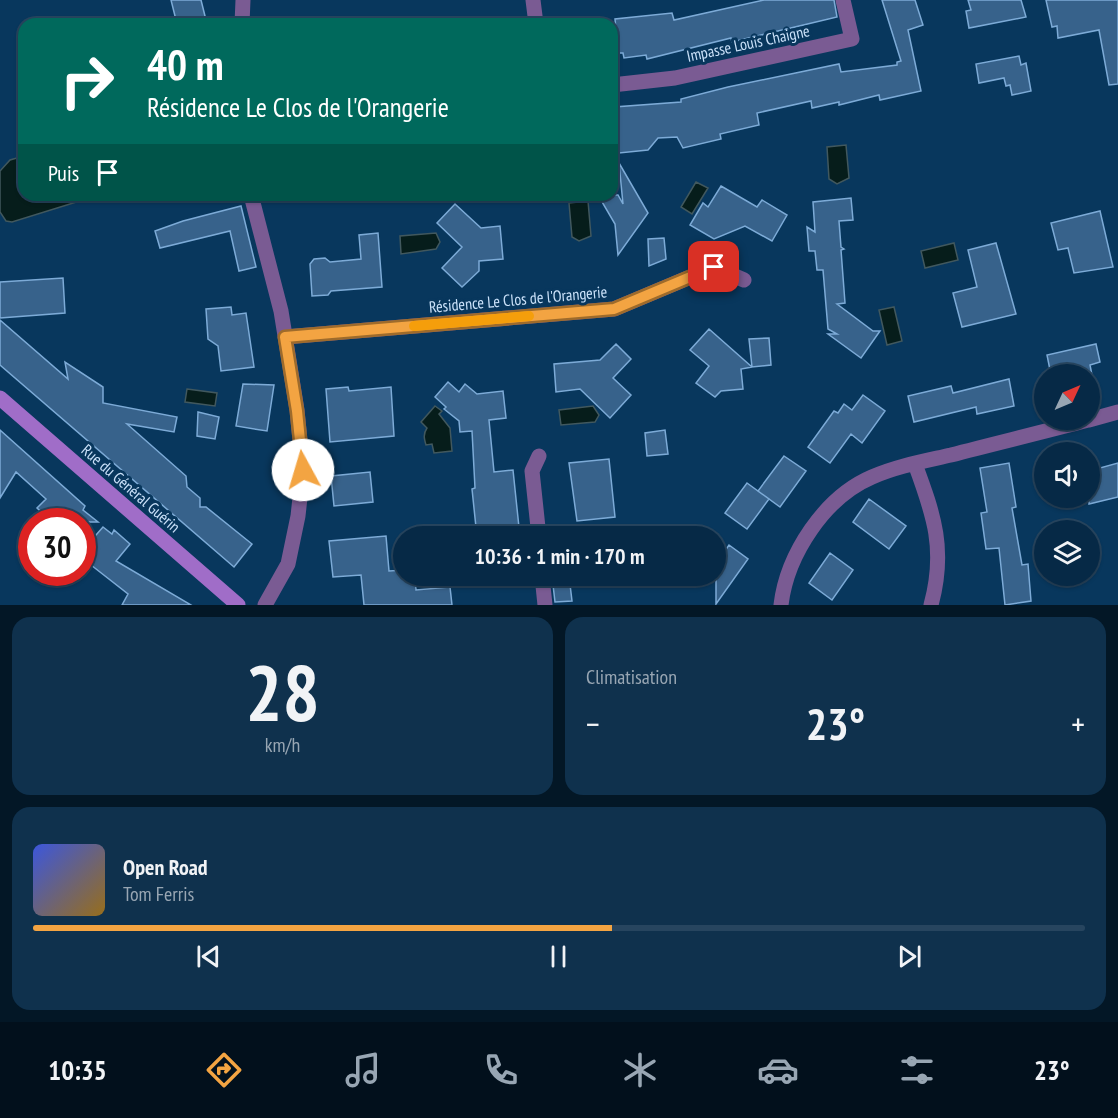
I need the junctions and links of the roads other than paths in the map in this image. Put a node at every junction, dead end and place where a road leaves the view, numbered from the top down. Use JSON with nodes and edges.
{"nodes":[{"id":1,"x":243,"y":0,"type":"edge"},
{"id":2,"x":533,"y":0,"type":"edge"},
{"id":3,"x":843,"y":0,"type":"edge"},
{"id":4,"x":242,"y":18,"type":"edge"},
{"id":5,"x":535,"y":18,"type":"edge"},
{"id":6,"x":618,"y":84,"type":"edge"},
{"id":7,"x":253,"y":201,"type":"edge"},
{"id":8,"x":744,"y":280,"type":"dead end"},
{"id":9,"x":285,"y":337,"type":"junction"},
{"id":10,"x":0,"y":398,"type":"edge"},
{"id":11,"x":1118,"y":412,"type":"edge"},
{"id":12,"x":1100,"y":417,"type":"edge"},
{"id":13,"x":1049,"y":430,"type":"edge"},
{"id":14,"x":538,"y":456,"type":"dead end"},
{"id":15,"x":915,"y":464,"type":"junction"},
{"id":16,"x":538,"y":526,"type":"edge"},
{"id":17,"x":543,"y":586,"type":"edge"},
{"id":18,"x":238,"y":605,"type":"edge"},
{"id":19,"x":265,"y":605,"type":"edge"},
{"id":20,"x":545,"y":605,"type":"edge"},
{"id":21,"x":781,"y":605,"type":"edge"},
{"id":22,"x":931,"y":605,"type":"edge"}],
"edges":[{"from":1,"to":4,"type":"street"},
{"from":2,"to":5,"type":"street"},
{"from":3,"to":6,"type":"street","name":"Impasse Louis Chaigne"},
{"from":7,"to":9,"type":"street"},
{"from":8,"to":9,"type":"street","name":"Résidence Le Clos de l'Orangerie"},
{"from":9,"to":19,"type":"street"},
{"from":10,"to":18,"type":"main road","name":"Rue du Général Guérin"},
{"from":11,"to":12,"type":"street"},
{"from":13,"to":15,"type":"street"},
{"from":14,"to":16,"type":"street"},
{"from":15,"to":21,"type":"street"},
{"from":15,"to":22,"type":"street"},
{"from":17,"to":20,"type":"street"}]}
